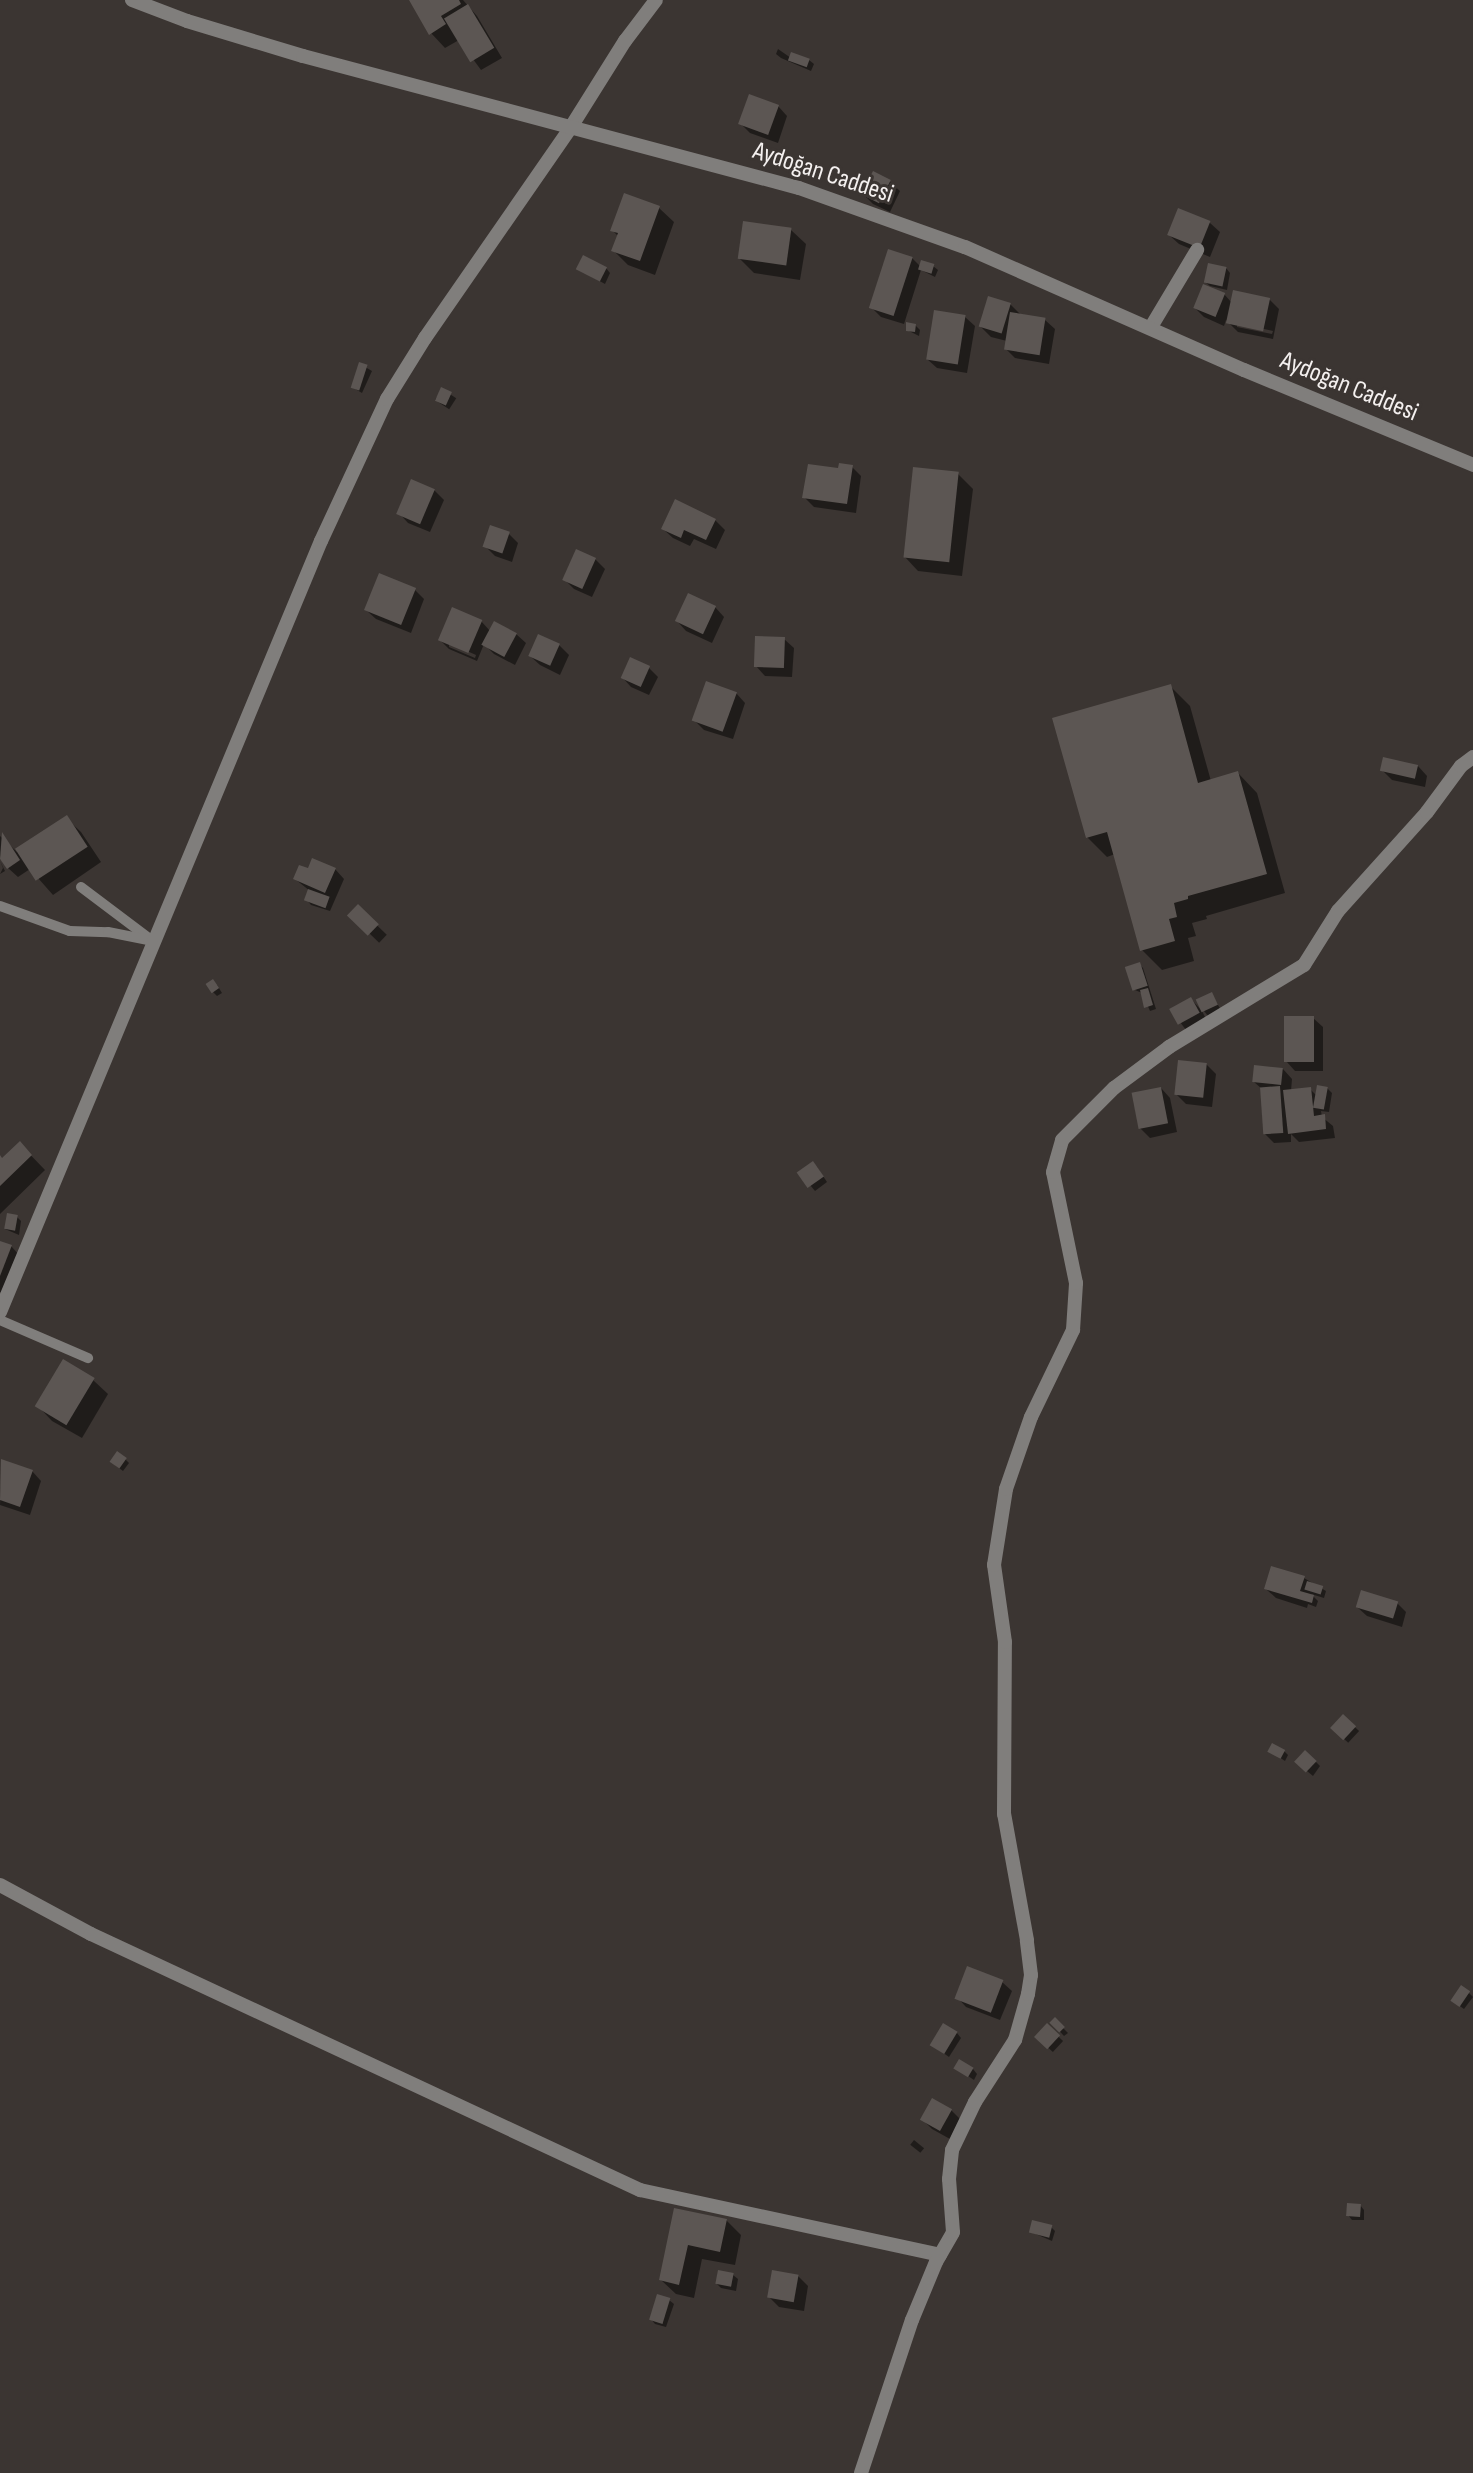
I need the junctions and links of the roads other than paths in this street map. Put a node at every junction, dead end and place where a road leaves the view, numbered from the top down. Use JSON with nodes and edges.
{"nodes":[{"id":1,"x":132,"y":0,"type":"edge"},
{"id":2,"x":656,"y":0,"type":"edge"},
{"id":3,"x":571,"y":127,"type":"junction"},
{"id":4,"x":1197,"y":250,"type":"dead end"},
{"id":5,"x":1151,"y":327,"type":"junction"},
{"id":6,"x":1473,"y":466,"type":"edge"},
{"id":7,"x":1473,"y":757,"type":"edge"},
{"id":8,"x":81,"y":887,"type":"dead end"},
{"id":9,"x":0,"y":906,"type":"edge"},
{"id":10,"x":153,"y":941,"type":"junction"},
{"id":11,"x":0,"y":1312,"type":"edge"},
{"id":12,"x":0,"y":1320,"type":"edge"},
{"id":13,"x":88,"y":1358,"type":"dead end"},
{"id":14,"x":0,"y":1885,"type":"edge"},
{"id":15,"x":940,"y":2255,"type":"junction"},
{"id":16,"x":862,"y":2473,"type":"edge"}],
"edges":[{"from":1,"to":3,"type":"street","name":"Aydoğan Caddesi"},
{"from":2,"to":3,"type":"street"},
{"from":3,"to":5,"type":"street","name":"Aydoğan Caddesi"},
{"from":3,"to":10,"type":"street"},
{"from":4,"to":5,"type":"street"},
{"from":5,"to":6,"type":"street","name":"Aydoğan Caddesi"},
{"from":7,"to":15,"type":"street"},
{"from":8,"to":10,"type":"lane"},
{"from":9,"to":10,"type":"lane"},
{"from":10,"to":11,"type":"street"},
{"from":12,"to":13,"type":"lane"},
{"from":14,"to":15,"type":"street"},
{"from":15,"to":16,"type":"street"}]}
